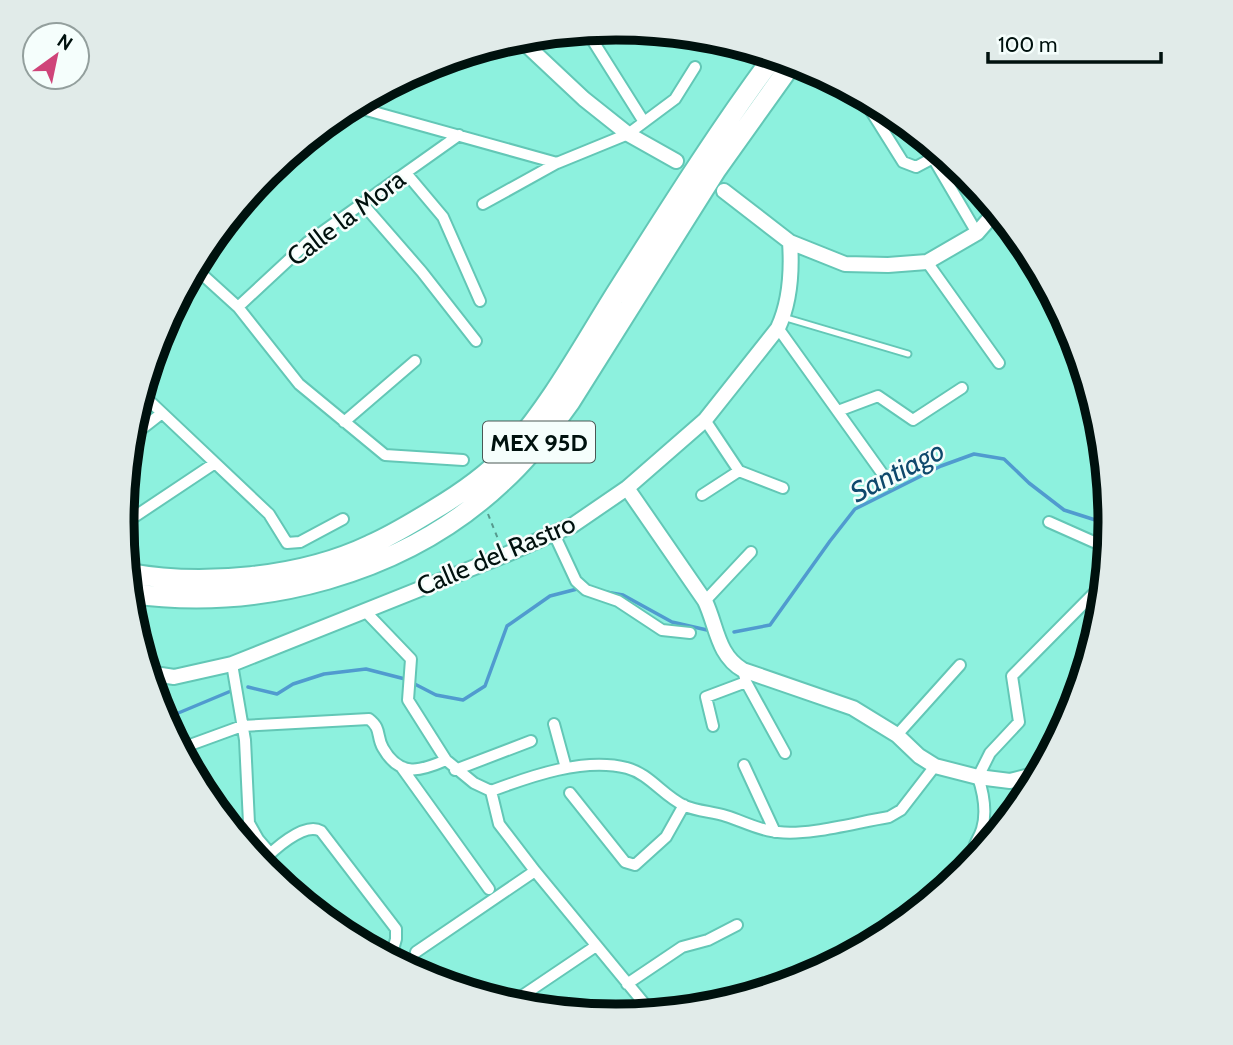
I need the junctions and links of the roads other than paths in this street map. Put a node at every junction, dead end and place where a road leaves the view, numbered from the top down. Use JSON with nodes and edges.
{"nodes":[{"id":1,"x":593,"y":41,"type":"dead end"},
{"id":2,"x":530,"y":48,"type":"edge"},
{"id":3,"x":768,"y":65,"type":"edge"},
{"id":4,"x":695,"y":67,"type":"dead end"},
{"id":5,"x":786,"y":71,"type":"edge"},
{"id":6,"x":367,"y":110,"type":"edge"},
{"id":7,"x":873,"y":115,"type":"edge"},
{"id":8,"x":645,"y":122,"type":"junction"},
{"id":9,"x":628,"y":134,"type":"junction"},
{"id":10,"x":459,"y":135,"type":"junction"},
{"id":11,"x":933,"y":158,"type":"edge"},
{"id":12,"x":934,"y":160,"type":"edge"},
{"id":13,"x":676,"y":161,"type":"dead end"},
{"id":14,"x":557,"y":163,"type":"junction"},
{"id":15,"x":406,"y":173,"type":"junction"},
{"id":16,"x":724,"y":191,"type":"dead end"},
{"id":17,"x":362,"y":203,"type":"junction"},
{"id":18,"x":483,"y":204,"type":"dead end"},
{"id":19,"x":990,"y":218,"type":"edge"},
{"id":20,"x":977,"y":233,"type":"junction"},
{"id":21,"x":790,"y":242,"type":"junction"},
{"id":22,"x":927,"y":262,"type":"junction"},
{"id":23,"x":203,"y":275,"type":"edge"},
{"id":24,"x":480,"y":301,"type":"dead end"},
{"id":25,"x":238,"y":307,"type":"junction"},
{"id":26,"x":780,"y":323,"type":"junction"},
{"id":27,"x":476,"y":341,"type":"dead end"},
{"id":28,"x":908,"y":354,"type":"dead end"},
{"id":29,"x":415,"y":361,"type":"dead end"},
{"id":30,"x":999,"y":363,"type":"dead end"},
{"id":31,"x":962,"y":388,"type":"dead end"},
{"id":32,"x":150,"y":402,"type":"edge"},
{"id":33,"x":838,"y":411,"type":"junction"},
{"id":34,"x":162,"y":413,"type":"junction"},
{"id":35,"x":705,"y":420,"type":"junction"},
{"id":36,"x":344,"y":422,"type":"junction"},
{"id":37,"x":144,"y":427,"type":"edge"},
{"id":38,"x":463,"y":460,"type":"dead end"},
{"id":39,"x":215,"y":463,"type":"junction"},
{"id":40,"x":739,"y":471,"type":"junction"},
{"id":41,"x":890,"y":483,"type":"dead end"},
{"id":42,"x":627,"y":488,"type":"junction"},
{"id":43,"x":783,"y":488,"type":"dead end"},
{"id":44,"x":702,"y":495,"type":"dead end"},
{"id":45,"x":134,"y":517,"type":"edge"},
{"id":46,"x":343,"y":519,"type":"dead end"},
{"id":47,"x":1049,"y":522,"type":"dead end"},
{"id":48,"x":554,"y":534,"type":"junction"},
{"id":49,"x":1098,"y":543,"type":"edge"},
{"id":50,"x":751,"y":552,"type":"dead end"},
{"id":51,"x":137,"y":575,"type":"edge"},
{"id":52,"x":1093,"y":594,"type":"edge"},
{"id":53,"x":140,"y":595,"type":"edge"},
{"id":54,"x":705,"y":601,"type":"junction"},
{"id":55,"x":363,"y":610,"type":"junction"},
{"id":56,"x":690,"y":633,"type":"dead end"},
{"id":57,"x":232,"y":664,"type":"junction"},
{"id":58,"x":960,"y":665,"type":"dead end"},
{"id":59,"x":159,"y":675,"type":"edge"},
{"id":60,"x":744,"y":676,"type":"junction"},
{"id":61,"x":554,"y":724,"type":"dead end"},
{"id":62,"x":242,"y":726,"type":"junction"},
{"id":63,"x":713,"y":726,"type":"dead end"},
{"id":64,"x":897,"y":735,"type":"junction"},
{"id":65,"x":531,"y":741,"type":"dead end"},
{"id":66,"x":190,"y":747,"type":"edge"},
{"id":67,"x":785,"y":753,"type":"dead end"},
{"id":68,"x":446,"y":760,"type":"junction"},
{"id":69,"x":744,"y":765,"type":"dead end"},
{"id":70,"x":935,"y":766,"type":"junction"},
{"id":71,"x":402,"y":768,"type":"junction"},
{"id":72,"x":566,"y":768,"type":"junction"},
{"id":73,"x":455,"y":770,"type":"junction"},
{"id":74,"x":978,"y":776,"type":"junction"},
{"id":75,"x":1026,"y":777,"type":"edge"},
{"id":76,"x":491,"y":791,"type":"junction"},
{"id":77,"x":570,"y":793,"type":"dead end"},
{"id":78,"x":684,"y":806,"type":"junction"},
{"id":79,"x":775,"y":832,"type":"junction"},
{"id":80,"x":975,"y":844,"type":"edge"},
{"id":81,"x":270,"y":853,"type":"junction"},
{"id":82,"x":268,"y":856,"type":"edge"},
{"id":83,"x":535,"y":872,"type":"junction"},
{"id":84,"x":489,"y":889,"type":"dead end"},
{"id":85,"x":737,"y":925,"type":"dead end"},
{"id":86,"x":596,"y":946,"type":"junction"},
{"id":87,"x":393,"y":950,"type":"edge"},
{"id":88,"x":416,"y":952,"type":"dead end"},
{"id":89,"x":627,"y":984,"type":"junction"},
{"id":90,"x":523,"y":995,"type":"edge"},
{"id":91,"x":644,"y":1004,"type":"edge"}],
"edges":[{"from":1,"to":8,"type":"street"},
{"from":2,"to":9,"type":"main road"},
{"from":3,"to":51,"type":"highway","number":"MEX 95D"},
{"from":4,"to":8,"type":"street"},
{"from":5,"to":53,"type":"highway","number":"MEX 95D"},
{"from":6,"to":10,"type":"street"},
{"from":7,"to":11,"type":"street"},
{"from":8,"to":9,"type":"street"},
{"from":9,"to":13,"type":"main road"},
{"from":9,"to":14,"type":"street"},
{"from":10,"to":14,"type":"street"},
{"from":10,"to":15,"type":"street","name":"Calle la Mora"},
{"from":12,"to":20,"type":"street"},
{"from":14,"to":18,"type":"street"},
{"from":15,"to":17,"type":"street","name":"Calle la Mora"},
{"from":15,"to":24,"type":"street"},
{"from":16,"to":21,"type":"main road"},
{"from":17,"to":25,"type":"street","name":"Calle la Mora"},
{"from":17,"to":27,"type":"street"},
{"from":19,"to":20,"type":"main road"},
{"from":20,"to":22,"type":"main road"},
{"from":21,"to":22,"type":"main road"},
{"from":21,"to":26,"type":"main road","name":"Calle del Rastro"},
{"from":22,"to":30,"type":"street"},
{"from":23,"to":25,"type":"street"},
{"from":25,"to":36,"type":"street"},
{"from":26,"to":28,"type":"lane"},
{"from":26,"to":33,"type":"street"},
{"from":26,"to":35,"type":"main road","name":"Calle del Rastro"},
{"from":29,"to":36,"type":"street"},
{"from":31,"to":33,"type":"street"},
{"from":32,"to":34,"type":"street"},
{"from":33,"to":41,"type":"street"},
{"from":34,"to":37,"type":"street"},
{"from":34,"to":39,"type":"street"},
{"from":35,"to":40,"type":"street"},
{"from":35,"to":42,"type":"main road","name":"Calle del Rastro"},
{"from":36,"to":38,"type":"street"},
{"from":39,"to":45,"type":"street"},
{"from":39,"to":46,"type":"street"},
{"from":40,"to":43,"type":"street"},
{"from":40,"to":44,"type":"street"},
{"from":42,"to":48,"type":"main road","name":"Calle del Rastro"},
{"from":42,"to":54,"type":"main road"},
{"from":47,"to":49,"type":"street"},
{"from":48,"to":55,"type":"main road","name":"Calle del Rastro"},
{"from":48,"to":56,"type":"street"},
{"from":50,"to":54,"type":"street"},
{"from":52,"to":74,"type":"street"},
{"from":54,"to":60,"type":"main road"},
{"from":55,"to":57,"type":"main road","name":"Calle del Rastro"},
{"from":55,"to":68,"type":"street"},
{"from":57,"to":59,"type":"main road","name":"Calle del Rastro"},
{"from":57,"to":62,"type":"street"},
{"from":58,"to":64,"type":"street"},
{"from":60,"to":63,"type":"street"},
{"from":60,"to":64,"type":"main road"},
{"from":60,"to":67,"type":"street"},
{"from":61,"to":72,"type":"street"},
{"from":62,"to":66,"type":"street"},
{"from":62,"to":71,"type":"street"},
{"from":62,"to":81,"type":"street"},
{"from":64,"to":70,"type":"main road"},
{"from":65,"to":73,"type":"street"},
{"from":68,"to":71,"type":"street"},
{"from":68,"to":73,"type":"street"},
{"from":69,"to":79,"type":"street"},
{"from":70,"to":74,"type":"main road"},
{"from":70,"to":79,"type":"street"},
{"from":71,"to":84,"type":"street"},
{"from":72,"to":76,"type":"street"},
{"from":72,"to":78,"type":"street"},
{"from":73,"to":76,"type":"street"},
{"from":74,"to":75,"type":"main road"},
{"from":74,"to":80,"type":"street"},
{"from":76,"to":83,"type":"street"},
{"from":77,"to":78,"type":"street"},
{"from":78,"to":79,"type":"street"},
{"from":81,"to":82,"type":"street"},
{"from":81,"to":87,"type":"street"},
{"from":83,"to":86,"type":"street"},
{"from":83,"to":88,"type":"street"},
{"from":85,"to":89,"type":"street"},
{"from":86,"to":89,"type":"street"},
{"from":86,"to":90,"type":"street"},
{"from":89,"to":91,"type":"street"}]}
